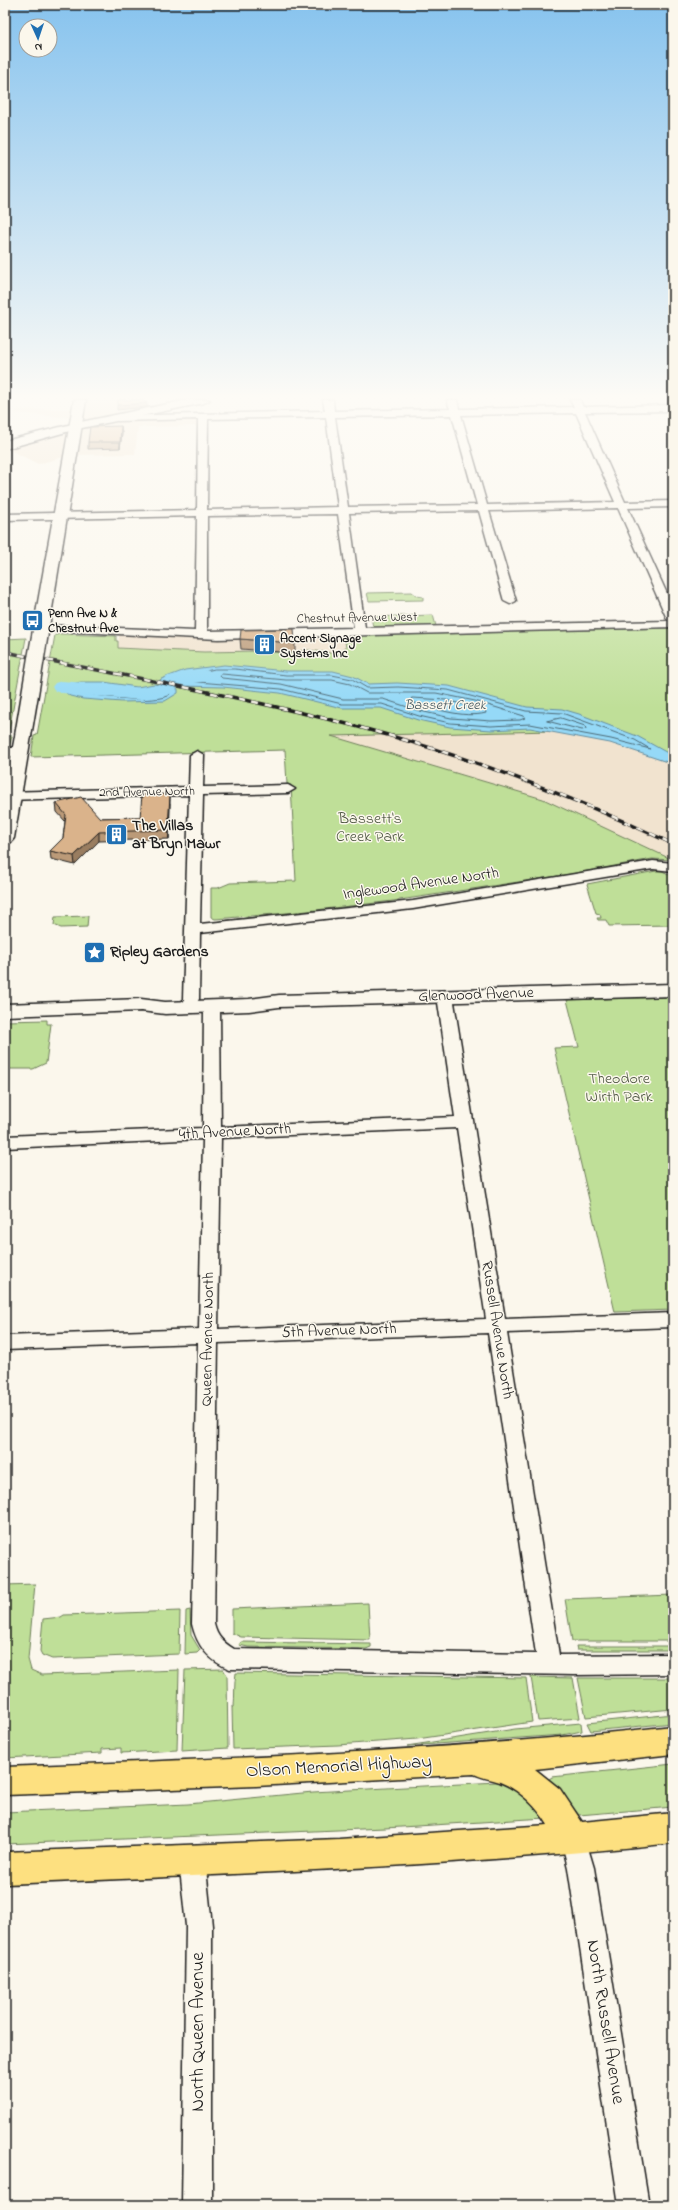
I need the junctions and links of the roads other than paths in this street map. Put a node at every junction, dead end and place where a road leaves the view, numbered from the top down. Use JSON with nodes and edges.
{"nodes":[{"id":1,"x":62,"y":503,"type":"edge"},
{"id":2,"x":202,"y":503,"type":"edge"},
{"id":3,"x":342,"y":503,"type":"edge"},
{"id":4,"x":483,"y":503,"type":"edge"},
{"id":5,"x":622,"y":504,"type":"junction"},
{"id":6,"x":673,"y":504,"type":"edge"},
{"id":7,"x":484,"y":507,"type":"junction"},
{"id":8,"x":343,"y":510,"type":"junction"},
{"id":9,"x":202,"y":513,"type":"junction"},
{"id":10,"x":60,"y":516,"type":"junction"},
{"id":11,"x":5,"y":517,"type":"edge"},
{"id":12,"x":510,"y":601,"type":"dead end"},
{"id":13,"x":673,"y":620,"type":"edge"},
{"id":14,"x":673,"y":624,"type":"edge"},
{"id":15,"x":41,"y":631,"type":"junction"},
{"id":16,"x":360,"y":632,"type":"junction"},
{"id":17,"x":201,"y":634,"type":"junction"},
{"id":18,"x":16,"y":746,"type":"edge"},
{"id":19,"x":197,"y":755,"type":"dead end"},
{"id":20,"x":288,"y":789,"type":"dead end"},
{"id":21,"x":196,"y":791,"type":"junction"},
{"id":22,"x":9,"y":796,"type":"edge"},
{"id":23,"x":5,"y":838,"type":"edge"},
{"id":24,"x":673,"y":867,"type":"edge"},
{"id":25,"x":192,"y":929,"type":"junction"},
{"id":26,"x":673,"y":990,"type":"edge"},
{"id":27,"x":445,"y":996,"type":"junction"},
{"id":28,"x":191,"y":999,"type":"junction"},
{"id":29,"x":279,"y":1001,"type":"junction"},
{"id":30,"x":141,"y":1005,"type":"junction"},
{"id":31,"x":212,"y":1006,"type":"junction"},
{"id":32,"x":5,"y":1010,"type":"edge"},
{"id":33,"x":464,"y":1122,"type":"junction"},
{"id":34,"x":212,"y":1134,"type":"junction"},
{"id":35,"x":5,"y":1142,"type":"edge"},
{"id":36,"x":673,"y":1320,"type":"edge"},
{"id":37,"x":496,"y":1325,"type":"junction"},
{"id":38,"x":207,"y":1336,"type":"junction"},
{"id":39,"x":5,"y":1343,"type":"edge"},
{"id":40,"x":548,"y":1664,"type":"junction"},
{"id":41,"x":673,"y":1664,"type":"edge"},
{"id":42,"x":673,"y":1740,"type":"edge"},
{"id":43,"x":461,"y":1761,"type":"junction"},
{"id":44,"x":5,"y":1782,"type":"edge"},
{"id":45,"x":673,"y":1828,"type":"edge"},
{"id":46,"x":574,"y":1840,"type":"junction"},
{"id":47,"x":192,"y":1859,"type":"junction"},
{"id":48,"x":5,"y":1868,"type":"edge"},
{"id":49,"x":197,"y":2205,"type":"edge"},
{"id":50,"x":634,"y":2205,"type":"edge"}],
"edges":[{"from":1,"to":10,"type":"main road"},
{"from":2,"to":9,"type":"street"},
{"from":3,"to":8,"type":"street"},
{"from":4,"to":7,"type":"street"},
{"from":5,"to":6,"type":"street"},
{"from":5,"to":7,"type":"street"},
{"from":5,"to":13,"type":"street"},
{"from":7,"to":8,"type":"street"},
{"from":7,"to":12,"type":"street"},
{"from":8,"to":9,"type":"street"},
{"from":8,"to":16,"type":"street"},
{"from":9,"to":10,"type":"street"},
{"from":9,"to":17,"type":"street"},
{"from":10,"to":11,"type":"street"},
{"from":10,"to":15,"type":"main road"},
{"from":14,"to":16,"type":"street","name":"Chestnut Avenue West"},
{"from":15,"to":17,"type":"street","name":"Chestnut Avenue West"},
{"from":15,"to":18,"type":"main road","bridge":true},
{"from":16,"to":17,"type":"street","name":"Chestnut Avenue West"},
{"from":18,"to":22,"type":"main road"},
{"from":19,"to":21,"type":"street"},
{"from":20,"to":21,"type":"street","name":"2nd Avenue North"},
{"from":21,"to":22,"type":"street","name":"2nd Avenue North"},
{"from":21,"to":25,"type":"street"},
{"from":22,"to":23,"type":"main road"},
{"from":24,"to":25,"type":"street","name":"Inglewood Avenue North"},
{"from":25,"to":28,"type":"street"},
{"from":26,"to":27,"type":"street","name":"Glenwood Avenue"},
{"from":27,"to":29,"type":"street","name":"Glenwood Avenue"},
{"from":27,"to":33,"type":"street","name":"Russell Avenue North"},
{"from":28,"to":29,"type":"street","name":"Glenwood Avenue"},
{"from":28,"to":30,"type":"street","name":"Glenwood Avenue"},
{"from":29,"to":31,"type":"street","name":"Glenwood Avenue"},
{"from":30,"to":31,"type":"street","name":"Glenwood Avenue"},
{"from":30,"to":32,"type":"street","name":"Glenwood Avenue"},
{"from":31,"to":34,"type":"street","name":"Queen Avenue North"},
{"from":33,"to":34,"type":"street","name":"4th Avenue North"},
{"from":33,"to":37,"type":"street","name":"Russell Avenue North"},
{"from":34,"to":35,"type":"street","name":"4th Avenue North"},
{"from":34,"to":38,"type":"street","name":"Queen Avenue North"},
{"from":36,"to":37,"type":"street","name":"5th Avenue North"},
{"from":37,"to":38,"type":"street","name":"5th Avenue North"},
{"from":37,"to":40,"type":"street","name":"Russell Avenue North"},
{"from":38,"to":39,"type":"street","name":"5th Avenue North"},
{"from":38,"to":40,"type":"street","name":"Queen Avenue North"},
{"from":40,"to":41,"type":"street"},
{"from":42,"to":43,"type":"main road","name":"Olson Memorial Highway"},
{"from":43,"to":44,"type":"main road","name":"Olson Memorial Highway"},
{"from":43,"to":46,"type":"main road"},
{"from":45,"to":46,"type":"main road"},
{"from":46,"to":47,"type":"main road"},
{"from":46,"to":50,"type":"street","name":"North Russell Avenue"},
{"from":47,"to":48,"type":"main road"},
{"from":47,"to":49,"type":"street","name":"North Queen Avenue"}]}
